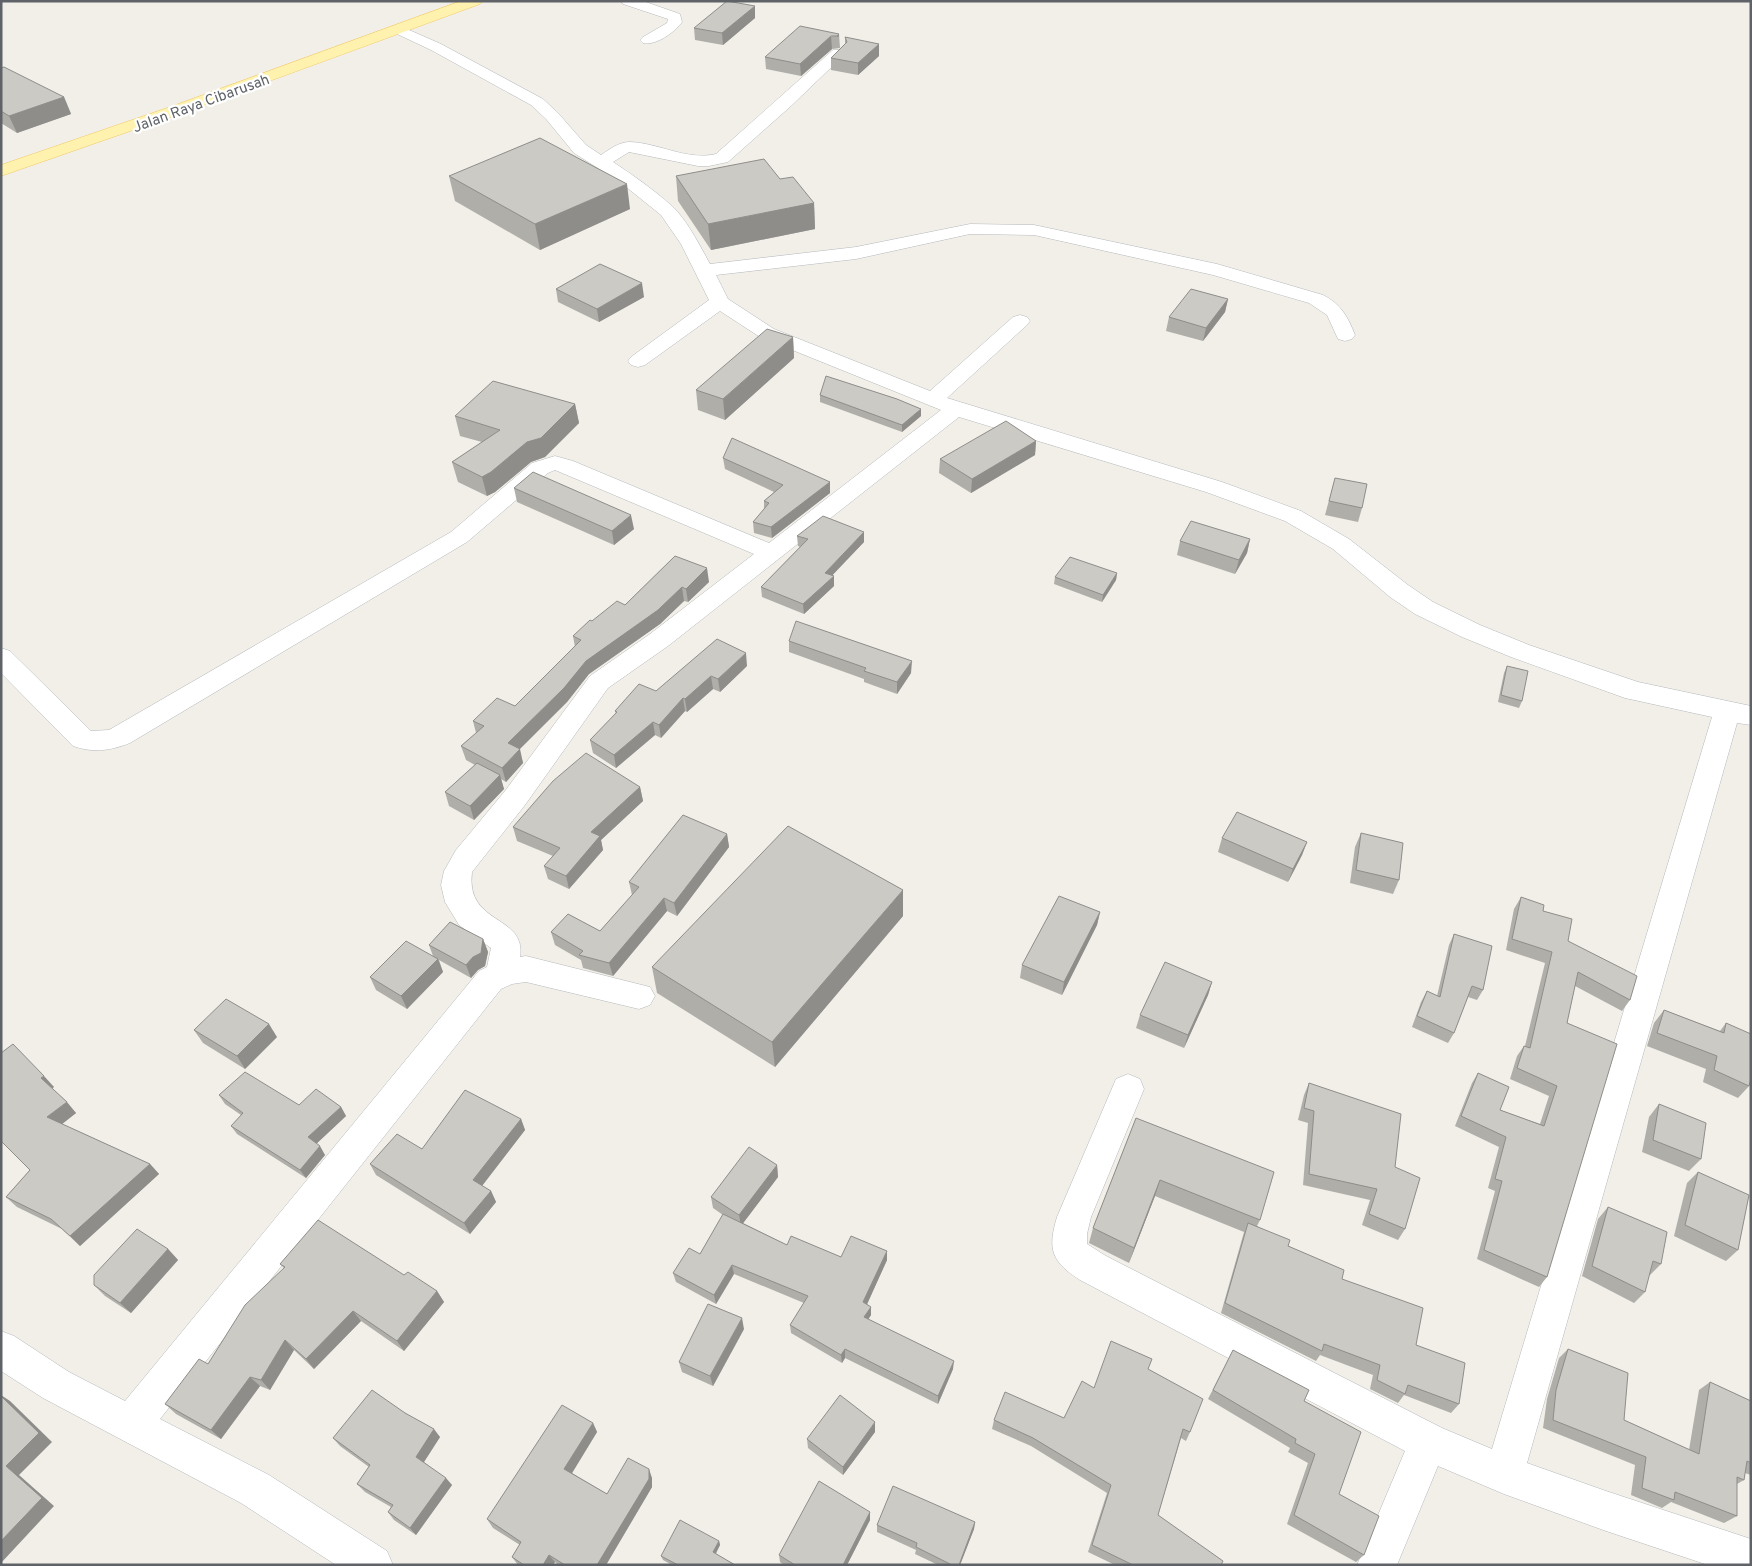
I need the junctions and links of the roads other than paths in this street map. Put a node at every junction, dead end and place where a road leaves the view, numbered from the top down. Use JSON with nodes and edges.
{"nodes":[{"id":1,"x":475,"y":1,"type":"edge"},
{"id":2,"x":628,"y":1,"type":"edge"},
{"id":3,"x":400,"y":30,"type":"junction"},
{"id":4,"x":648,"y":40,"type":"dead end"},
{"id":5,"x":838,"y":53,"type":"edge"},
{"id":6,"x":602,"y":162,"type":"junction"},
{"id":7,"x":1,"y":172,"type":"edge"},
{"id":8,"x":704,"y":271,"type":"junction"},
{"id":9,"x":720,"y":302,"type":"junction"},
{"id":10,"x":1020,"y":321,"type":"dead end"},
{"id":11,"x":1345,"y":335,"type":"dead end"},
{"id":12,"x":638,"y":362,"type":"dead end"},
{"id":13,"x":932,"y":400,"type":"junction"},
{"id":14,"x":956,"y":409,"type":"junction"},
{"id":15,"x":770,"y":552,"type":"junction"},
{"id":16,"x":1,"y":657,"type":"edge"},
{"id":17,"x":1739,"y":714,"type":"edge"},
{"id":18,"x":501,"y":974,"type":"junction"},
{"id":19,"x":638,"y":996,"type":"dead end"},
{"id":20,"x":1128,"y":1089,"type":"dead end"},
{"id":21,"x":1,"y":1348,"type":"edge"},
{"id":22,"x":132,"y":1424,"type":"junction"},
{"id":23,"x":1428,"y":1442,"type":"junction"},
{"id":24,"x":1504,"y":1474,"type":"junction"},
{"id":25,"x":1751,"y":1558,"type":"edge"},
{"id":26,"x":373,"y":1565,"type":"edge"},
{"id":27,"x":1377,"y":1565,"type":"edge"}],
"edges":[{"from":1,"to":3,"type":"main road","name":"Jalan Raya Cibarusah"},
{"from":2,"to":4,"type":"street"},
{"from":3,"to":6,"type":"street"},
{"from":3,"to":7,"type":"main road","name":"Jalan Raya Cibarusah"},
{"from":5,"to":6,"type":"street"},
{"from":6,"to":8,"type":"street"},
{"from":8,"to":9,"type":"street"},
{"from":8,"to":11,"type":"street"},
{"from":9,"to":12,"type":"street"},
{"from":9,"to":13,"type":"street"},
{"from":10,"to":13,"type":"street"},
{"from":13,"to":14,"type":"street"},
{"from":14,"to":15,"type":"street"},
{"from":14,"to":17,"type":"street"},
{"from":15,"to":16,"type":"street"},
{"from":15,"to":18,"type":"street"},
{"from":17,"to":24,"type":"street"},
{"from":18,"to":19,"type":"street"},
{"from":18,"to":22,"type":"street"},
{"from":20,"to":23,"type":"street"},
{"from":21,"to":22,"type":"street"},
{"from":22,"to":26,"type":"street"},
{"from":23,"to":24,"type":"street"},
{"from":23,"to":27,"type":"street"},
{"from":24,"to":25,"type":"street"}]}
